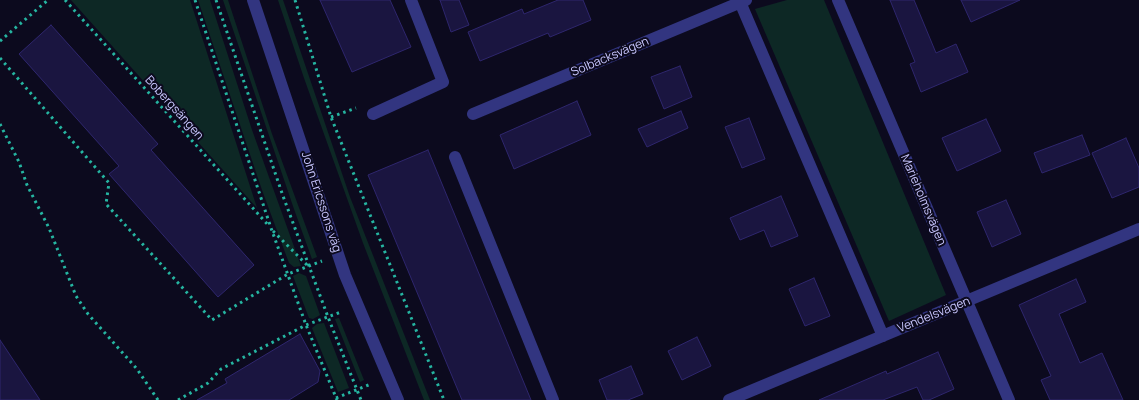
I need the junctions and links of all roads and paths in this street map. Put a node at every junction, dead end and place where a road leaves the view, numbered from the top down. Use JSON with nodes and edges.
{"nodes":[{"id":1,"x":48,"y":0,"type":"edge"},
{"id":2,"x":65,"y":0,"type":"edge"},
{"id":3,"x":195,"y":0,"type":"edge"},
{"id":4,"x":216,"y":0,"type":"edge"},
{"id":5,"x":253,"y":0,"type":"edge"},
{"id":6,"x":295,"y":0,"type":"edge"},
{"id":7,"x":411,"y":0,"type":"edge"},
{"id":8,"x":838,"y":0,"type":"edge"},
{"id":9,"x":743,"y":1,"type":"edge"},
{"id":10,"x":0,"y":41,"type":"edge"},
{"id":11,"x":0,"y":58,"type":"edge"},
{"id":12,"x":373,"y":114,"type":"joint"},
{"id":13,"x":473,"y":114,"type":"dead end"},
{"id":14,"x":331,"y":117,"type":"junction"},
{"id":15,"x":0,"y":124,"type":"edge"},
{"id":16,"x":455,"y":157,"type":"dead end"},
{"id":17,"x":270,"y":228,"type":"junction"},
{"id":18,"x":1139,"y":229,"type":"edge"},
{"id":19,"x":308,"y":266,"type":"junction"},
{"id":20,"x":288,"y":274,"type":"junction"},
{"id":21,"x":967,"y":302,"type":"junction"},
{"id":22,"x":328,"y":317,"type":"junction"},
{"id":23,"x":306,"y":326,"type":"junction"},
{"id":24,"x":883,"y":336,"type":"junction"},
{"id":25,"x":357,"y":390,"type":"junction"},
{"id":26,"x":337,"y":399,"type":"edge"},
{"id":27,"x":158,"y":400,"type":"edge"},
{"id":28,"x":178,"y":400,"type":"edge"},
{"id":29,"x":361,"y":400,"type":"edge"},
{"id":30,"x":398,"y":400,"type":"edge"},
{"id":31,"x":444,"y":400,"type":"edge"},
{"id":32,"x":553,"y":400,"type":"edge"},
{"id":33,"x":730,"y":400,"type":"edge"},
{"id":34,"x":1009,"y":400,"type":"edge"}],
"edges":[{"from":1,"to":10,"type":"path"},
{"from":2,"to":17,"type":"path","name":"Bobergsängen"},
{"from":3,"to":17,"type":"path"},
{"from":4,"to":19,"type":"path"},
{"from":5,"to":30,"type":"street","name":"John Ericssons väg"},
{"from":6,"to":14,"type":"path"},
{"from":7,"to":12,"type":"street"},
{"from":8,"to":21,"type":"street","name":"Marieholmsvägen"},
{"from":9,"to":13,"type":"street","name":"Solbacksvägen"},
{"from":9,"to":24,"type":"street"},
{"from":11,"to":20,"type":"path"},
{"from":12,"to":14,"type":"path"},
{"from":14,"to":31,"type":"path"},
{"from":15,"to":27,"type":"path"},
{"from":16,"to":32,"type":"street"},
{"from":17,"to":19,"type":"path","name":"Bobergsängen"},
{"from":17,"to":20,"type":"path"},
{"from":18,"to":21,"type":"street","name":"Vendelsvägen"},
{"from":19,"to":20,"type":"path"},
{"from":19,"to":22,"type":"path"},
{"from":20,"to":23,"type":"path"},
{"from":21,"to":24,"type":"street","name":"Vendelsvägen"},
{"from":21,"to":34,"type":"street","name":"Marieholmsvägen"},
{"from":22,"to":23,"type":"path"},
{"from":22,"to":25,"type":"path"},
{"from":23,"to":26,"type":"path"},
{"from":23,"to":28,"type":"path"},
{"from":24,"to":33,"type":"street","name":"Vendelsvägen"},
{"from":25,"to":26,"type":"path"},
{"from":25,"to":29,"type":"path"}]}
